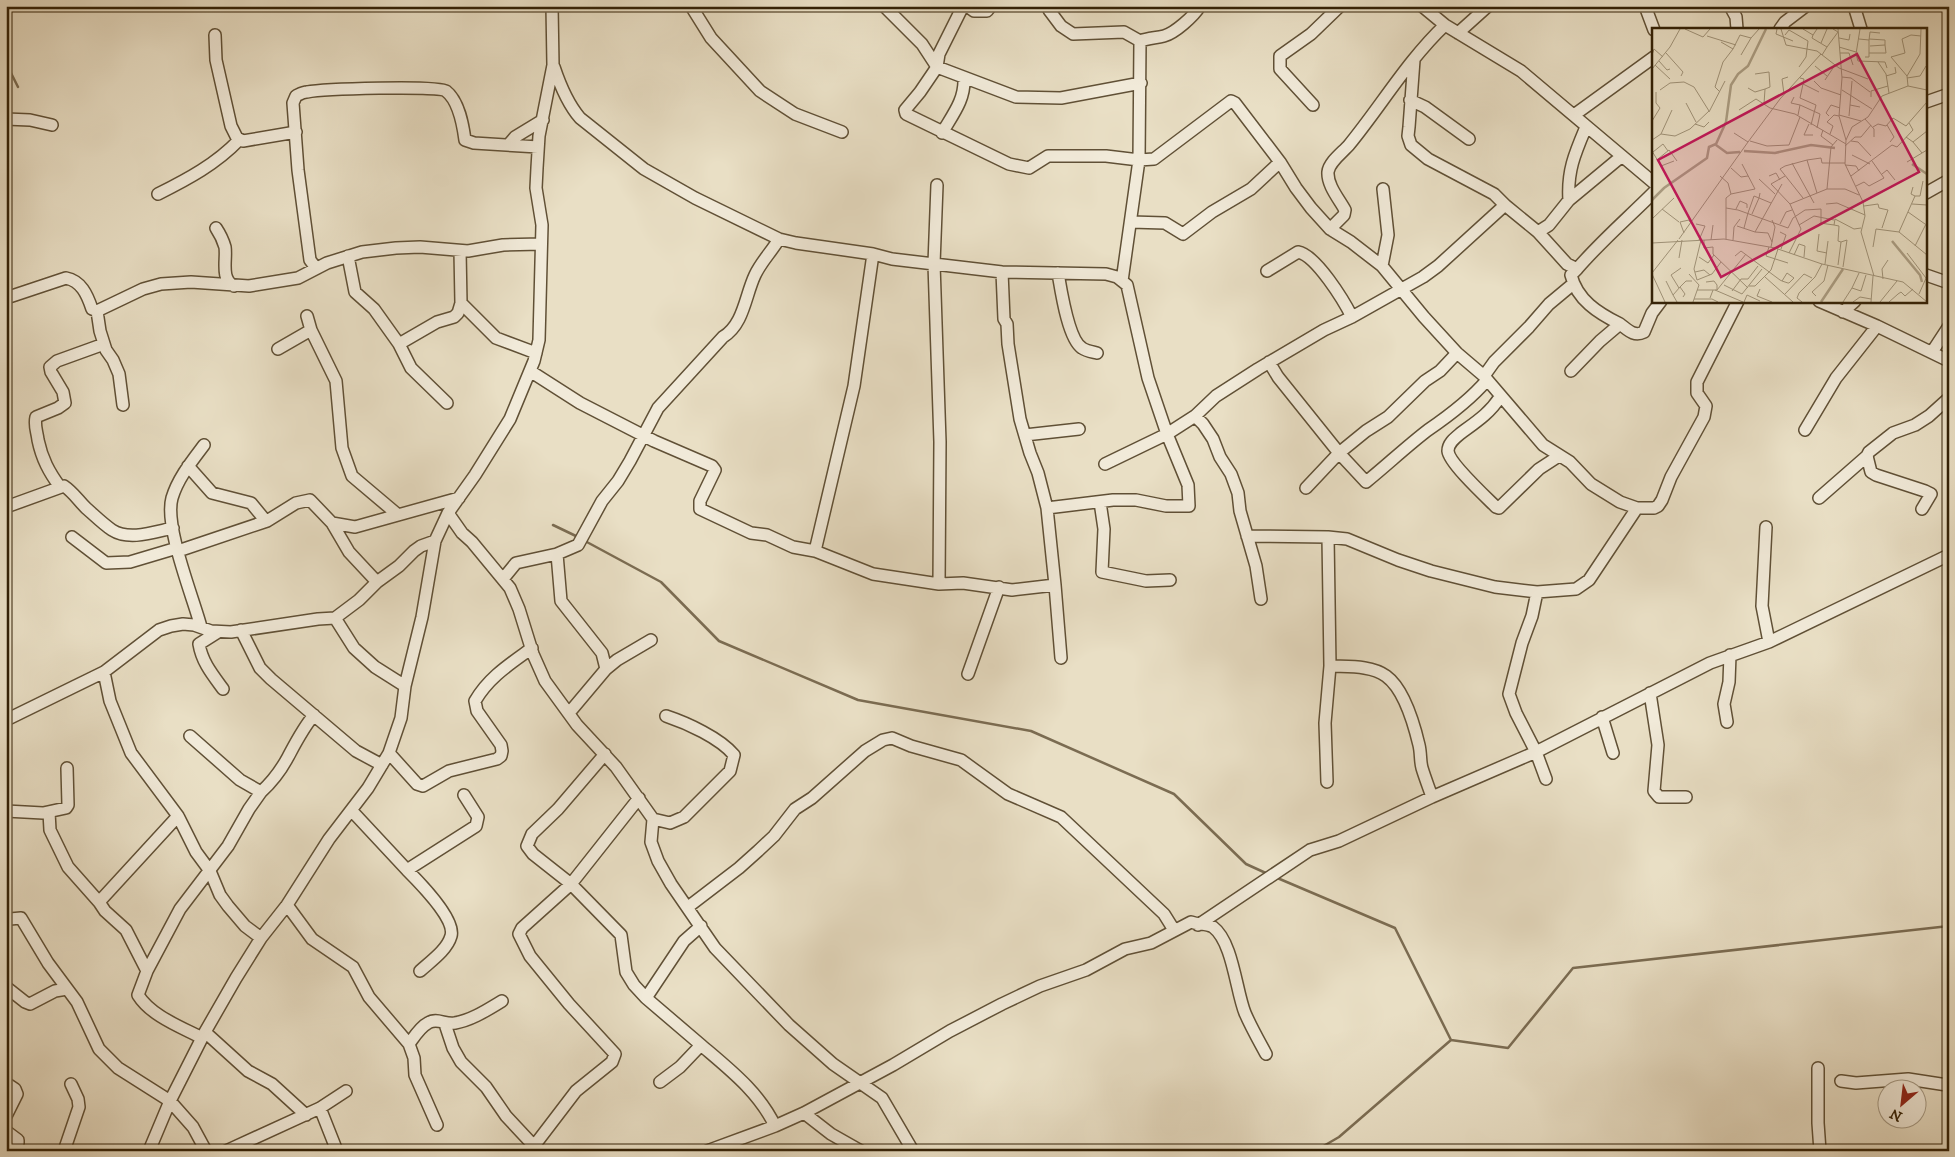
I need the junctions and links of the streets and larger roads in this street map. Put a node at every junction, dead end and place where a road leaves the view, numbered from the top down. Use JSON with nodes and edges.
{"nodes":[{"id":1,"x":552,"y":6,"type":"edge"},
{"id":2,"x":691,"y":6,"type":"edge"},
{"id":3,"x":884,"y":6,"type":"edge"},
{"id":4,"x":963,"y":6,"type":"edge"},
{"id":5,"x":967,"y":6,"type":"edge"},
{"id":6,"x":990,"y":6,"type":"edge"},
{"id":7,"x":1200,"y":6,"type":"edge"},
{"id":8,"x":1340,"y":6,"type":"edge"},
{"id":9,"x":1422,"y":6,"type":"edge"},
{"id":10,"x":1488,"y":6,"type":"edge"},
{"id":11,"x":1645,"y":6,"type":"edge"},
{"id":12,"x":1730,"y":6,"type":"edge"},
{"id":13,"x":1806,"y":6,"type":"edge"},
{"id":14,"x":1854,"y":6,"type":"edge"},
{"id":15,"x":1049,"y":10,"type":"dead end"},
{"id":16,"x":1444,"y":25,"type":"junction"},
{"id":17,"x":1653,"y":28,"type":"edge"},
{"id":18,"x":1737,"y":28,"type":"edge"},
{"id":19,"x":1781,"y":28,"type":"edge"},
{"id":20,"x":1861,"y":28,"type":"edge"},
{"id":21,"x":1458,"y":33,"type":"junction"},
{"id":22,"x":215,"y":35,"type":"dead end"},
{"id":23,"x":1140,"y":41,"type":"junction"},
{"id":24,"x":1652,"y":58,"type":"edge"},
{"id":25,"x":1414,"y":60,"type":"junction"},
{"id":26,"x":553,"y":65,"type":"junction"},
{"id":27,"x":936,"y":67,"type":"junction"},
{"id":28,"x":964,"y":78,"type":"junction"},
{"id":29,"x":1141,"y":83,"type":"junction"},
{"id":30,"x":1949,"y":94,"type":"edge"},
{"id":31,"x":1410,"y":100,"type":"junction"},
{"id":32,"x":1928,"y":101,"type":"edge"},
{"id":33,"x":1314,"y":105,"type":"dead end"},
{"id":34,"x":1574,"y":115,"type":"junction"},
{"id":35,"x":6,"y":119,"type":"edge"},
{"id":36,"x":543,"y":120,"type":"junction"},
{"id":37,"x":52,"y":125,"type":"dead end"},
{"id":38,"x":1586,"y":128,"type":"junction"},
{"id":39,"x":296,"y":132,"type":"junction"},
{"id":40,"x":842,"y":132,"type":"dead end"},
{"id":41,"x":942,"y":133,"type":"junction"},
{"id":42,"x":1468,"y":139,"type":"dead end"},
{"id":43,"x":239,"y":140,"type":"junction"},
{"id":44,"x":510,"y":144,"type":"junction"},
{"id":45,"x":538,"y":147,"type":"junction"},
{"id":46,"x":1622,"y":156,"type":"junction"},
{"id":47,"x":1139,"y":160,"type":"junction"},
{"id":48,"x":1280,"y":162,"type":"junction"},
{"id":49,"x":1949,"y":180,"type":"edge"},
{"id":50,"x":1652,"y":181,"type":"edge"},
{"id":51,"x":937,"y":185,"type":"dead end"},
{"id":52,"x":1383,"y":189,"type":"dead end"},
{"id":53,"x":1928,"y":192,"type":"edge"},
{"id":54,"x":158,"y":194,"type":"dead end"},
{"id":55,"x":1652,"y":194,"type":"edge"},
{"id":56,"x":1569,"y":200,"type":"junction"},
{"id":57,"x":1505,"y":205,"type":"junction"},
{"id":58,"x":1131,"y":222,"type":"junction"},
{"id":59,"x":216,"y":228,"type":"dead end"},
{"id":60,"x":1330,"y":228,"type":"junction"},
{"id":61,"x":1538,"y":232,"type":"junction"},
{"id":62,"x":780,"y":239,"type":"junction"},
{"id":63,"x":541,"y":244,"type":"junction"},
{"id":64,"x":460,"y":252,"type":"junction"},
{"id":65,"x":873,"y":254,"type":"junction"},
{"id":66,"x":348,"y":256,"type":"junction"},
{"id":67,"x":934,"y":264,"type":"junction"},
{"id":68,"x":1382,"y":266,"type":"junction"},
{"id":69,"x":316,"y":268,"type":"junction"},
{"id":70,"x":1577,"y":269,"type":"junction"},
{"id":71,"x":1267,"y":271,"type":"dead end"},
{"id":72,"x":1002,"y":272,"type":"junction"},
{"id":73,"x":1058,"y":274,"type":"junction"},
{"id":74,"x":1928,"y":276,"type":"edge"},
{"id":75,"x":1122,"y":280,"type":"junction"},
{"id":76,"x":1949,"y":283,"type":"edge"},
{"id":77,"x":1573,"y":284,"type":"junction"},
{"id":78,"x":234,"y":286,"type":"junction"},
{"id":79,"x":1402,"y":290,"type":"junction"},
{"id":80,"x":6,"y":298,"type":"edge"},
{"id":81,"x":1660,"y":302,"type":"edge"},
{"id":82,"x":1738,"y":302,"type":"edge"},
{"id":83,"x":1821,"y":302,"type":"edge"},
{"id":84,"x":1853,"y":302,"type":"edge"},
{"id":85,"x":461,"y":303,"type":"junction"},
{"id":86,"x":97,"y":310,"type":"junction"},
{"id":87,"x":1843,"y":312,"type":"junction"},
{"id":88,"x":307,"y":316,"type":"dead end"},
{"id":89,"x":1352,"y":317,"type":"junction"},
{"id":90,"x":1620,"y":324,"type":"junction"},
{"id":91,"x":1877,"y":326,"type":"junction"},
{"id":92,"x":1949,"y":326,"type":"edge"},
{"id":93,"x":311,"y":330,"type":"junction"},
{"id":94,"x":104,"y":344,"type":"junction"},
{"id":95,"x":399,"y":344,"type":"junction"},
{"id":96,"x":278,"y":349,"type":"dead end"},
{"id":97,"x":1932,"y":352,"type":"junction"},
{"id":98,"x":536,"y":353,"type":"junction"},
{"id":99,"x":1097,"y":353,"type":"dead end"},
{"id":100,"x":1457,"y":353,"type":"junction"},
{"id":101,"x":1949,"y":361,"type":"edge"},
{"id":102,"x":1270,"y":362,"type":"junction"},
{"id":103,"x":530,"y":371,"type":"junction"},
{"id":104,"x":1572,"y":371,"type":"dead end"},
{"id":105,"x":1485,"y":378,"type":"junction"},
{"id":106,"x":1500,"y":396,"type":"junction"},
{"id":107,"x":1949,"y":398,"type":"edge"},
{"id":108,"x":447,"y":403,"type":"dead end"},
{"id":109,"x":123,"y":405,"type":"dead end"},
{"id":110,"x":1195,"y":416,"type":"junction"},
{"id":111,"x":1079,"y":429,"type":"dead end"},
{"id":112,"x":1805,"y":430,"type":"dead end"},
{"id":113,"x":1167,"y":434,"type":"junction"},
{"id":114,"x":644,"y":435,"type":"junction"},
{"id":115,"x":1024,"y":435,"type":"junction"},
{"id":116,"x":204,"y":445,"type":"dead end"},
{"id":117,"x":1339,"y":453,"type":"junction"},
{"id":118,"x":1559,"y":456,"type":"junction"},
{"id":119,"x":1867,"y":456,"type":"junction"},
{"id":120,"x":1105,"y":464,"type":"dead end"},
{"id":121,"x":188,"y":466,"type":"junction"},
{"id":122,"x":60,"y":487,"type":"junction"},
{"id":123,"x":1306,"y":488,"type":"dead end"},
{"id":124,"x":459,"y":498,"type":"junction"},
{"id":125,"x":1819,"y":498,"type":"dead end"},
{"id":126,"x":1100,"y":502,"type":"junction"},
{"id":127,"x":6,"y":507,"type":"edge"},
{"id":128,"x":1047,"y":508,"type":"junction"},
{"id":129,"x":1637,"y":508,"type":"junction"},
{"id":130,"x":1922,"y":509,"type":"dead end"},
{"id":131,"x":448,"y":513,"type":"junction"},
{"id":132,"x":397,"y":514,"type":"junction"},
{"id":133,"x":265,"y":520,"type":"junction"},
{"id":134,"x":332,"y":523,"type":"junction"},
{"id":135,"x":442,"y":524,"type":"junction"},
{"id":136,"x":1766,"y":526,"type":"dead end"},
{"id":137,"x":173,"y":528,"type":"junction"},
{"id":138,"x":462,"y":533,"type":"junction"},
{"id":139,"x":1247,"y":536,"type":"junction"},
{"id":140,"x":72,"y":537,"type":"dead end"},
{"id":141,"x":1328,"y":537,"type":"junction"},
{"id":142,"x":435,"y":541,"type":"junction"},
{"id":143,"x":178,"y":550,"type":"junction"},
{"id":144,"x":815,"y":551,"type":"junction"},
{"id":145,"x":557,"y":554,"type":"junction"},
{"id":146,"x":1949,"y":555,"type":"edge"},
{"id":147,"x":503,"y":579,"type":"junction"},
{"id":148,"x":1170,"y":580,"type":"dead end"},
{"id":149,"x":377,"y":582,"type":"junction"},
{"id":150,"x":939,"y":584,"type":"junction"},
{"id":151,"x":1055,"y":585,"type":"junction"},
{"id":152,"x":999,"y":587,"type":"junction"},
{"id":153,"x":1537,"y":592,"type":"junction"},
{"id":154,"x":1261,"y":599,"type":"dead end"},
{"id":155,"x":335,"y":618,"type":"junction"},
{"id":156,"x":201,"y":627,"type":"junction"},
{"id":157,"x":241,"y":630,"type":"junction"},
{"id":158,"x":218,"y":632,"type":"junction"},
{"id":159,"x":651,"y":640,"type":"dead end"},
{"id":160,"x":1769,"y":642,"type":"junction"},
{"id":161,"x":532,"y":648,"type":"junction"},
{"id":162,"x":1730,"y":655,"type":"junction"},
{"id":163,"x":1061,"y":658,"type":"dead end"},
{"id":164,"x":1330,"y":666,"type":"junction"},
{"id":165,"x":606,"y":669,"type":"junction"},
{"id":166,"x":104,"y":672,"type":"junction"},
{"id":167,"x":968,"y":674,"type":"dead end"},
{"id":168,"x":406,"y":686,"type":"junction"},
{"id":169,"x":223,"y":689,"type":"dead end"},
{"id":170,"x":1650,"y":693,"type":"junction"},
{"id":171,"x":569,"y":713,"type":"junction"},
{"id":172,"x":314,"y":715,"type":"junction"},
{"id":173,"x":666,"y":716,"type":"dead end"},
{"id":174,"x":1602,"y":717,"type":"junction"},
{"id":175,"x":6,"y":720,"type":"edge"},
{"id":176,"x":1727,"y":722,"type":"dead end"},
{"id":177,"x":190,"y":736,"type":"dead end"},
{"id":178,"x":1536,"y":752,"type":"junction"},
{"id":179,"x":389,"y":753,"type":"junction"},
{"id":180,"x":1613,"y":753,"type":"dead end"},
{"id":181,"x":606,"y":754,"type":"junction"},
{"id":182,"x":382,"y":765,"type":"junction"},
{"id":183,"x":67,"y":768,"type":"dead end"},
{"id":184,"x":1546,"y":779,"type":"dead end"},
{"id":185,"x":1327,"y":782,"type":"dead end"},
{"id":186,"x":261,"y":792,"type":"junction"},
{"id":187,"x":464,"y":795,"type":"dead end"},
{"id":188,"x":1432,"y":797,"type":"junction"},
{"id":189,"x":1686,"y":797,"type":"dead end"},
{"id":190,"x":638,"y":798,"type":"junction"},
{"id":191,"x":6,"y":811,"type":"edge"},
{"id":192,"x":352,"y":811,"type":"junction"},
{"id":193,"x":49,"y":812,"type":"junction"},
{"id":194,"x":178,"y":816,"type":"junction"},
{"id":195,"x":653,"y":819,"type":"junction"},
{"id":196,"x":407,"y":870,"type":"junction"},
{"id":197,"x":210,"y":871,"type":"junction"},
{"id":198,"x":570,"y":884,"type":"junction"},
{"id":199,"x":99,"y":902,"type":"junction"},
{"id":200,"x":287,"y":905,"type":"junction"},
{"id":201,"x":688,"y":907,"type":"junction"},
{"id":202,"x":10,"y":919,"type":"dead end"},
{"id":203,"x":1198,"y":925,"type":"junction"},
{"id":204,"x":701,"y":926,"type":"junction"},
{"id":205,"x":1174,"y":930,"type":"junction"},
{"id":206,"x":261,"y":938,"type":"junction"},
{"id":207,"x":147,"y":971,"type":"junction"},
{"id":208,"x":420,"y":971,"type":"dead end"},
{"id":209,"x":6,"y":987,"type":"edge"},
{"id":210,"x":67,"y":989,"type":"junction"},
{"id":211,"x":646,"y":998,"type":"junction"},
{"id":212,"x":502,"y":1001,"type":"dead end"},
{"id":213,"x":445,"y":1024,"type":"junction"},
{"id":214,"x":204,"y":1035,"type":"junction"},
{"id":215,"x":409,"y":1044,"type":"junction"},
{"id":216,"x":701,"y":1045,"type":"junction"},
{"id":217,"x":1266,"y":1054,"type":"dead end"},
{"id":218,"x":1818,"y":1068,"type":"dead end"},
{"id":219,"x":1841,"y":1081,"type":"dead end"},
{"id":220,"x":660,"y":1082,"type":"dead end"},
{"id":221,"x":859,"y":1082,"type":"junction"},
{"id":222,"x":6,"y":1083,"type":"edge"},
{"id":223,"x":71,"y":1084,"type":"dead end"},
{"id":224,"x":1949,"y":1087,"type":"edge"},
{"id":225,"x":346,"y":1091,"type":"dead end"},
{"id":226,"x":170,"y":1101,"type":"junction"},
{"id":227,"x":320,"y":1108,"type":"junction"},
{"id":228,"x":804,"y":1113,"type":"junction"},
{"id":229,"x":306,"y":1115,"type":"junction"},
{"id":230,"x":6,"y":1116,"type":"edge"},
{"id":231,"x":437,"y":1125,"type":"dead end"},
{"id":232,"x":775,"y":1126,"type":"junction"},
{"id":233,"x":6,"y":1131,"type":"edge"},
{"id":234,"x":723,"y":1148,"type":"edge"},
{"id":235,"x":532,"y":1149,"type":"edge"},
{"id":236,"x":14,"y":1151,"type":"edge"},
{"id":237,"x":64,"y":1151,"type":"edge"},
{"id":238,"x":150,"y":1151,"type":"edge"},
{"id":239,"x":206,"y":1151,"type":"edge"},
{"id":240,"x":226,"y":1151,"type":"edge"},
{"id":241,"x":337,"y":1151,"type":"edge"},
{"id":242,"x":707,"y":1151,"type":"edge"},
{"id":243,"x":861,"y":1151,"type":"edge"},
{"id":244,"x":912,"y":1151,"type":"edge"},
{"id":245,"x":1820,"y":1151,"type":"edge"}],
"edges":[{"from":1,"to":26,"type":"street"},
{"from":2,"to":40,"type":"street"},
{"from":3,"to":27,"type":"street"},
{"from":4,"to":27,"type":"street"},
{"from":5,"to":6,"type":"street"},
{"from":7,"to":23,"type":"street"},
{"from":8,"to":33,"type":"street"},
{"from":9,"to":16,"type":"street"},
{"from":10,"to":21,"type":"street"},
{"from":11,"to":17,"type":"street"},
{"from":12,"to":18,"type":"street"},
{"from":13,"to":19,"type":"street"},
{"from":14,"to":20,"type":"street"},
{"from":15,"to":23,"type":"street"},
{"from":16,"to":21,"type":"street"},
{"from":16,"to":25,"type":"street"},
{"from":21,"to":34,"type":"street"},
{"from":22,"to":43,"type":"street"},
{"from":23,"to":29,"type":"street"},
{"from":24,"to":34,"type":"street"},
{"from":25,"to":31,"type":"street"},
{"from":25,"to":60,"type":"street"},
{"from":26,"to":36,"type":"street"},
{"from":26,"to":62,"type":"street"},
{"from":27,"to":28,"type":"street"},
{"from":27,"to":41,"type":"street"},
{"from":28,"to":29,"type":"street"},
{"from":28,"to":41,"type":"street"},
{"from":29,"to":47,"type":"street"},
{"from":30,"to":32,"type":"street"},
{"from":31,"to":42,"type":"street"},
{"from":31,"to":57,"type":"street"},
{"from":34,"to":38,"type":"street"},
{"from":35,"to":37,"type":"street"},
{"from":36,"to":44,"type":"street"},
{"from":36,"to":45,"type":"street"},
{"from":38,"to":46,"type":"street"},
{"from":38,"to":56,"type":"street"},
{"from":39,"to":43,"type":"street"},
{"from":39,"to":44,"type":"street"},
{"from":39,"to":69,"type":"street"},
{"from":41,"to":47,"type":"street"},
{"from":43,"to":54,"type":"street"},
{"from":44,"to":45,"type":"street"},
{"from":45,"to":63,"type":"street"},
{"from":46,"to":50,"type":"street"},
{"from":46,"to":56,"type":"street"},
{"from":47,"to":48,"type":"street"},
{"from":47,"to":58,"type":"street"},
{"from":48,"to":58,"type":"street"},
{"from":48,"to":60,"type":"street"},
{"from":49,"to":53,"type":"street"},
{"from":51,"to":67,"type":"street"},
{"from":52,"to":68,"type":"street"},
{"from":55,"to":70,"type":"street"},
{"from":56,"to":61,"type":"street"},
{"from":57,"to":61,"type":"street"},
{"from":57,"to":79,"type":"street"},
{"from":58,"to":75,"type":"street"},
{"from":59,"to":78,"type":"street"},
{"from":60,"to":68,"type":"street"},
{"from":61,"to":70,"type":"street"},
{"from":62,"to":65,"type":"street"},
{"from":62,"to":114,"type":"street"},
{"from":63,"to":64,"type":"street"},
{"from":63,"to":98,"type":"street"},
{"from":64,"to":66,"type":"street"},
{"from":64,"to":85,"type":"street"},
{"from":65,"to":67,"type":"street"},
{"from":65,"to":144,"type":"street"},
{"from":66,"to":69,"type":"street"},
{"from":66,"to":95,"type":"street"},
{"from":67,"to":72,"type":"street"},
{"from":67,"to":150,"type":"street"},
{"from":68,"to":79,"type":"street"},
{"from":69,"to":78,"type":"street"},
{"from":70,"to":77,"type":"street"},
{"from":71,"to":89,"type":"street"},
{"from":72,"to":73,"type":"street"},
{"from":72,"to":115,"type":"street"},
{"from":73,"to":75,"type":"street"},
{"from":73,"to":99,"type":"street"},
{"from":74,"to":76,"type":"street"},
{"from":75,"to":113,"type":"street"},
{"from":77,"to":90,"type":"street"},
{"from":77,"to":105,"type":"street"},
{"from":78,"to":86,"type":"street"},
{"from":79,"to":89,"type":"street"},
{"from":79,"to":100,"type":"street"},
{"from":80,"to":86,"type":"street"},
{"from":81,"to":90,"type":"street"},
{"from":82,"to":129,"type":"street"},
{"from":83,"to":87,"type":"street"},
{"from":84,"to":87,"type":"street"},
{"from":85,"to":95,"type":"street"},
{"from":85,"to":98,"type":"street"},
{"from":86,"to":94,"type":"street"},
{"from":87,"to":91,"type":"street"},
{"from":88,"to":93,"type":"street"},
{"from":89,"to":102,"type":"street"},
{"from":90,"to":104,"type":"street"},
{"from":91,"to":97,"type":"street"},
{"from":91,"to":112,"type":"street"},
{"from":92,"to":97,"type":"street"},
{"from":93,"to":96,"type":"street"},
{"from":93,"to":132,"type":"street"},
{"from":94,"to":109,"type":"street"},
{"from":94,"to":122,"type":"street"},
{"from":95,"to":108,"type":"street"},
{"from":97,"to":101,"type":"street"},
{"from":98,"to":103,"type":"street"},
{"from":100,"to":105,"type":"street"},
{"from":100,"to":117,"type":"street"},
{"from":102,"to":110,"type":"street"},
{"from":102,"to":117,"type":"street"},
{"from":103,"to":114,"type":"street"},
{"from":103,"to":124,"type":"street"},
{"from":105,"to":106,"type":"street"},
{"from":105,"to":117,"type":"street"},
{"from":106,"to":118,"type":"street"},
{"from":106,"to":118,"type":"street"},
{"from":107,"to":119,"type":"street"},
{"from":110,"to":113,"type":"street"},
{"from":110,"to":139,"type":"street"},
{"from":111,"to":115,"type":"street"},
{"from":113,"to":120,"type":"street"},
{"from":113,"to":126,"type":"street"},
{"from":114,"to":144,"type":"street"},
{"from":114,"to":145,"type":"street"},
{"from":115,"to":128,"type":"street"},
{"from":116,"to":121,"type":"street"},
{"from":117,"to":123,"type":"street"},
{"from":118,"to":129,"type":"street"},
{"from":119,"to":125,"type":"street"},
{"from":119,"to":130,"type":"street"},
{"from":121,"to":133,"type":"street"},
{"from":121,"to":137,"type":"street"},
{"from":122,"to":127,"type":"street"},
{"from":122,"to":137,"type":"street"},
{"from":124,"to":131,"type":"street"},
{"from":124,"to":132,"type":"street"},
{"from":126,"to":128,"type":"street"},
{"from":126,"to":148,"type":"street"},
{"from":128,"to":151,"type":"street"},
{"from":129,"to":153,"type":"street"},
{"from":131,"to":135,"type":"street"},
{"from":131,"to":138,"type":"street"},
{"from":132,"to":134,"type":"street"},
{"from":133,"to":134,"type":"street"},
{"from":133,"to":143,"type":"street"},
{"from":134,"to":149,"type":"street"},
{"from":135,"to":138,"type":"street"},
{"from":135,"to":142,"type":"street"},
{"from":136,"to":160,"type":"street"},
{"from":137,"to":143,"type":"street"},
{"from":138,"to":147,"type":"street"},
{"from":139,"to":141,"type":"street"},
{"from":139,"to":154,"type":"street"},
{"from":140,"to":143,"type":"street"},
{"from":141,"to":153,"type":"street"},
{"from":141,"to":164,"type":"street"},
{"from":142,"to":149,"type":"street"},
{"from":142,"to":168,"type":"street"},
{"from":143,"to":156,"type":"street"},
{"from":144,"to":150,"type":"street"},
{"from":145,"to":147,"type":"street"},
{"from":145,"to":165,"type":"street"},
{"from":146,"to":160,"type":"street"},
{"from":147,"to":161,"type":"street"},
{"from":149,"to":155,"type":"street"},
{"from":150,"to":152,"type":"street"},
{"from":151,"to":152,"type":"street"},
{"from":151,"to":163,"type":"street"},
{"from":152,"to":167,"type":"street"},
{"from":153,"to":178,"type":"street"},
{"from":155,"to":157,"type":"street"},
{"from":155,"to":168,"type":"street"},
{"from":156,"to":158,"type":"street"},
{"from":156,"to":166,"type":"street"},
{"from":157,"to":158,"type":"street"},
{"from":157,"to":172,"type":"street"},
{"from":158,"to":169,"type":"street"},
{"from":159,"to":165,"type":"street"},
{"from":160,"to":162,"type":"street"},
{"from":161,"to":171,"type":"street"},
{"from":161,"to":179,"type":"street"},
{"from":162,"to":170,"type":"street"},
{"from":162,"to":176,"type":"street"},
{"from":164,"to":185,"type":"street"},
{"from":164,"to":188,"type":"street"},
{"from":165,"to":171,"type":"street"},
{"from":166,"to":175,"type":"street"},
{"from":166,"to":194,"type":"street"},
{"from":168,"to":179,"type":"street"},
{"from":170,"to":174,"type":"street"},
{"from":170,"to":189,"type":"street"},
{"from":171,"to":181,"type":"street"},
{"from":172,"to":182,"type":"street"},
{"from":172,"to":186,"type":"street"},
{"from":173,"to":195,"type":"street"},
{"from":174,"to":178,"type":"street"},
{"from":174,"to":180,"type":"street"},
{"from":177,"to":186,"type":"street"},
{"from":178,"to":184,"type":"street"},
{"from":178,"to":188,"type":"street"},
{"from":179,"to":182,"type":"street"},
{"from":181,"to":190,"type":"street"},
{"from":181,"to":198,"type":"street"},
{"from":182,"to":192,"type":"street"},
{"from":183,"to":193,"type":"street"},
{"from":186,"to":197,"type":"street"},
{"from":187,"to":196,"type":"street"},
{"from":188,"to":203,"type":"street"},
{"from":190,"to":195,"type":"street"},
{"from":190,"to":198,"type":"street"},
{"from":191,"to":193,"type":"street"},
{"from":192,"to":196,"type":"street"},
{"from":192,"to":200,"type":"street"},
{"from":193,"to":199,"type":"street"},
{"from":194,"to":197,"type":"street"},
{"from":194,"to":199,"type":"street"},
{"from":195,"to":201,"type":"street"},
{"from":196,"to":208,"type":"street"},
{"from":197,"to":206,"type":"street"},
{"from":197,"to":207,"type":"street"},
{"from":198,"to":211,"type":"street"},
{"from":198,"to":235,"type":"street"},
{"from":199,"to":207,"type":"street"},
{"from":200,"to":206,"type":"street"},
{"from":200,"to":215,"type":"street"},
{"from":201,"to":204,"type":"street"},
{"from":201,"to":205,"type":"street"},
{"from":202,"to":210,"type":"street"},
{"from":203,"to":205,"type":"street"},
{"from":203,"to":217,"type":"street"},
{"from":204,"to":211,"type":"street"},
{"from":204,"to":221,"type":"street"},
{"from":205,"to":221,"type":"street"},
{"from":206,"to":214,"type":"street"},
{"from":207,"to":214,"type":"street"},
{"from":209,"to":210,"type":"street"},
{"from":210,"to":226,"type":"street"},
{"from":211,"to":216,"type":"street"},
{"from":212,"to":213,"type":"street"},
{"from":213,"to":215,"type":"street"},
{"from":213,"to":235,"type":"street"},
{"from":214,"to":226,"type":"street"},
{"from":214,"to":229,"type":"street"},
{"from":215,"to":231,"type":"street"},
{"from":216,"to":220,"type":"street"},
{"from":216,"to":232,"type":"street"},
{"from":218,"to":245,"type":"street"},
{"from":219,"to":224,"type":"street"},
{"from":221,"to":228,"type":"street"},
{"from":221,"to":244,"type":"street"},
{"from":222,"to":230,"type":"street"},
{"from":223,"to":237,"type":"street"},
{"from":225,"to":227,"type":"street"},
{"from":226,"to":238,"type":"street"},
{"from":226,"to":239,"type":"street"},
{"from":227,"to":229,"type":"street"},
{"from":227,"to":241,"type":"street"},
{"from":228,"to":232,"type":"street"},
{"from":228,"to":243,"type":"street"},
{"from":229,"to":240,"type":"street"},
{"from":232,"to":234,"type":"street"},
{"from":233,"to":236,"type":"street"},
{"from":234,"to":242,"type":"street"}]}
